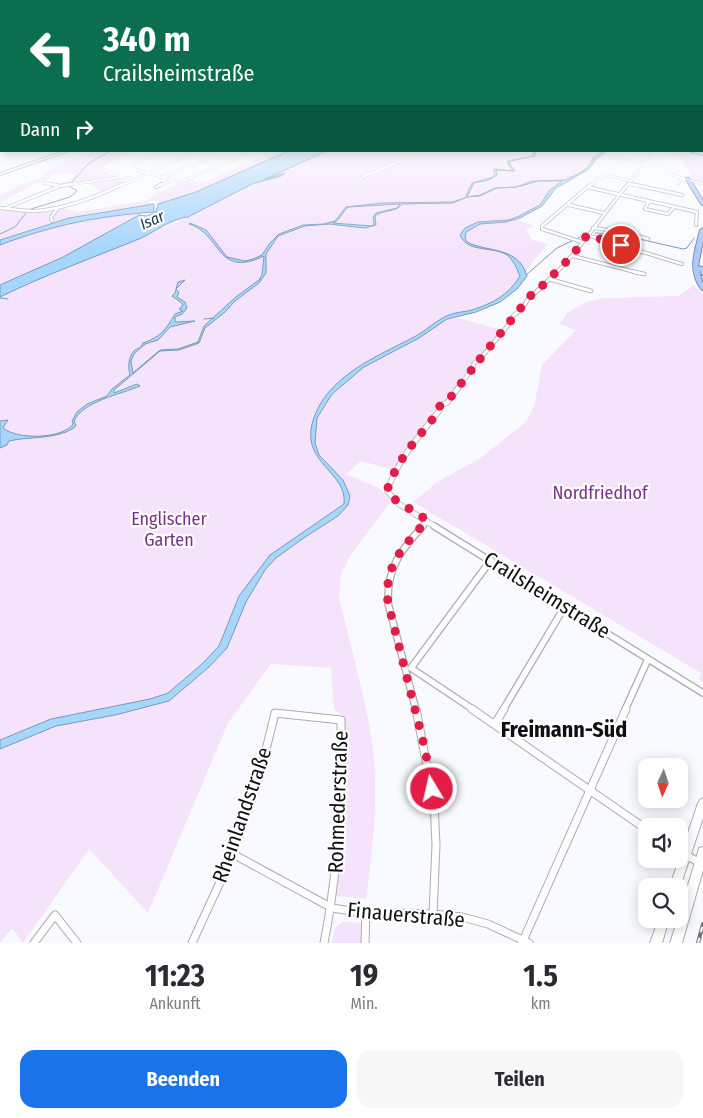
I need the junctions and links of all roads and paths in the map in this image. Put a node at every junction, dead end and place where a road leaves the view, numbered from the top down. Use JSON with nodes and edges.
{"nodes":[{"id":1,"x":38,"y":161,"type":"edge"},
{"id":2,"x":139,"y":161,"type":"edge"},
{"id":3,"x":172,"y":161,"type":"edge"},
{"id":4,"x":203,"y":161,"type":"edge"},
{"id":5,"x":229,"y":161,"type":"edge"},
{"id":6,"x":400,"y":161,"type":"edge"},
{"id":7,"x":631,"y":161,"type":"edge"},
{"id":8,"x":647,"y":161,"type":"edge"},
{"id":9,"x":645,"y":164,"type":"junction"},
{"id":10,"x":102,"y":169,"type":"dead end"},
{"id":11,"x":146,"y":173,"type":"junction"},
{"id":12,"x":0,"y":174,"type":"edge"},
{"id":13,"x":605,"y":175,"type":"dead end"},
{"id":14,"x":121,"y":178,"type":"junction"},
{"id":15,"x":162,"y":178,"type":"junction"},
{"id":16,"x":599,"y":178,"type":"dead end"},
{"id":17,"x":685,"y":179,"type":"junction"},
{"id":18,"x":127,"y":180,"type":"junction"},
{"id":19,"x":173,"y":180,"type":"junction"},
{"id":20,"x":356,"y":180,"type":"dead end"},
{"id":21,"x":632,"y":181,"type":"junction"},
{"id":22,"x":44,"y":182,"type":"dead end"},
{"id":23,"x":629,"y":184,"type":"junction"},
{"id":24,"x":678,"y":184,"type":"dead end"},
{"id":25,"x":703,"y":185,"type":"edge"},
{"id":26,"x":60,"y":186,"type":"junction"},
{"id":27,"x":156,"y":187,"type":"dead end"},
{"id":28,"x":587,"y":187,"type":"junction"},
{"id":29,"x":695,"y":189,"type":"junction"},
{"id":30,"x":620,"y":195,"type":"junction"},
{"id":31,"x":682,"y":195,"type":"dead end"},
{"id":32,"x":649,"y":201,"type":"junction"},
{"id":33,"x":703,"y":204,"type":"edge"},
{"id":34,"x":569,"y":205,"type":"junction"},
{"id":35,"x":674,"y":207,"type":"junction"},
{"id":36,"x":0,"y":208,"type":"edge"},
{"id":37,"x":5,"y":208,"type":"junction"},
{"id":38,"x":58,"y":208,"type":"junction"},
{"id":39,"x":604,"y":213,"type":"junction"},
{"id":40,"x":52,"y":221,"type":"dead end"},
{"id":41,"x":696,"y":225,"type":"dead end"},
{"id":42,"x":593,"y":228,"type":"junction"},
{"id":43,"x":702,"y":234,"type":"edge"},
{"id":44,"x":587,"y":235,"type":"junction"},
{"id":45,"x":648,"y":239,"type":"dead end"},
{"id":46,"x":582,"y":242,"type":"junction"},
{"id":47,"x":700,"y":254,"type":"edge"},
{"id":48,"x":572,"y":256,"type":"junction"},
{"id":49,"x":682,"y":264,"type":"dead end"},
{"id":50,"x":702,"y":270,"type":"edge"},
{"id":51,"x":644,"y":274,"type":"dead end"},
{"id":52,"x":549,"y":279,"type":"junction"},
{"id":53,"x":703,"y":283,"type":"edge"},
{"id":54,"x":703,"y":288,"type":"edge"},
{"id":55,"x":591,"y":291,"type":"dead end"},
{"id":56,"x":703,"y":292,"type":"edge"},
{"id":57,"x":427,"y":520,"type":"junction"},
{"id":58,"x":491,"y":560,"type":"junction"},
{"id":59,"x":565,"y":606,"type":"junction"},
{"id":60,"x":648,"y":659,"type":"junction"},
{"id":61,"x":408,"y":668,"type":"junction"},
{"id":62,"x":703,"y":693,"type":"edge"},
{"id":63,"x":275,"y":713,"type":"joint"},
{"id":64,"x":495,"y":724,"type":"junction"},
{"id":65,"x":589,"y":789,"type":"junction"},
{"id":66,"x":703,"y":802,"type":"edge"},
{"id":67,"x":638,"y":823,"type":"edge"},
{"id":68,"x":688,"y":839,"type":"edge"},
{"id":69,"x":233,"y":854,"type":"junction"},
{"id":70,"x":688,"y":855,"type":"edge"},
{"id":71,"x":701,"y":857,"type":"edge"},
{"id":72,"x":332,"y":908,"type":"junction"},
{"id":73,"x":366,"y":911,"type":"junction"},
{"id":74,"x":433,"y":914,"type":"junction"},
{"id":75,"x":661,"y":928,"type":"edge"},
{"id":76,"x":524,"y":942,"type":"edge"},
{"id":77,"x":34,"y":943,"type":"edge"},
{"id":78,"x":77,"y":943,"type":"edge"},
{"id":79,"x":192,"y":943,"type":"edge"},
{"id":80,"x":324,"y":943,"type":"edge"},
{"id":81,"x":365,"y":943,"type":"edge"},
{"id":82,"x":656,"y":943,"type":"edge"},
{"id":83,"x":676,"y":943,"type":"edge"}],
"edges":[{"from":1,"to":12,"type":"main road"},
{"from":2,"to":11,"type":"street"},
{"from":3,"to":11,"type":"street"},
{"from":4,"to":15,"type":"street"},
{"from":5,"to":19,"type":"street"},
{"from":6,"to":20,"type":"street"},
{"from":7,"to":9,"type":"street"},
{"from":8,"to":9,"type":"street"},
{"from":9,"to":17,"type":"street"},
{"from":9,"to":21,"type":"street"},
{"from":10,"to":14,"type":"street"},
{"from":11,"to":15,"type":"street"},
{"from":11,"to":18,"type":"street"},
{"from":13,"to":21,"type":"street"},
{"from":14,"to":18,"type":"street"},
{"from":14,"to":26,"type":"street"},
{"from":15,"to":19,"type":"street"},
{"from":16,"to":28,"type":"street"},
{"from":17,"to":24,"type":"street"},
{"from":17,"to":25,"type":"street"},
{"from":17,"to":29,"type":"highway"},
{"from":18,"to":38,"type":"street"},
{"from":19,"to":27,"type":"street"},
{"from":21,"to":23,"type":"street"},
{"from":22,"to":26,"type":"street"},
{"from":23,"to":30,"type":"street"},
{"from":23,"to":31,"type":"street"},
{"from":25,"to":29,"type":"highway"},
{"from":26,"to":37,"type":"street"},
{"from":28,"to":30,"type":"street"},
{"from":28,"to":34,"type":"street"},
{"from":29,"to":33,"type":"highway"},
{"from":30,"to":32,"type":"street"},
{"from":30,"to":39,"type":"street"},
{"from":32,"to":35,"type":"street"},
{"from":32,"to":35,"type":"street"},
{"from":34,"to":39,"type":"street"},
{"from":34,"to":46,"type":"street"},
{"from":35,"to":41,"type":"street"},
{"from":36,"to":37,"type":"street"},
{"from":37,"to":38,"type":"street"},
{"from":38,"to":40,"type":"street"},
{"from":39,"to":42,"type":"street"},
{"from":42,"to":44,"type":"street"},
{"from":42,"to":45,"type":"street"},
{"from":43,"to":47,"type":"highway"},
{"from":44,"to":46,"type":"street"},
{"from":44,"to":49,"type":"street"},
{"from":46,"to":48,"type":"street"},
{"from":47,"to":50,"type":"highway"},
{"from":47,"to":54,"type":"highway"},
{"from":47,"to":56,"type":"highway"},
{"from":48,"to":51,"type":"street"},
{"from":48,"to":52,"type":"street"},
{"from":50,"to":53,"type":"highway"},
{"from":52,"to":55,"type":"street"},
{"from":52,"to":57,"type":"street","name":"Crailsheimstraße"},
{"from":57,"to":58,"type":"street","name":"Crailsheimstraße"},
{"from":57,"to":61,"type":"street"},
{"from":58,"to":59,"type":"street","name":"Crailsheimstraße"},
{"from":58,"to":61,"type":"street"},
{"from":59,"to":60,"type":"street","name":"Crailsheimstraße"},
{"from":59,"to":64,"type":"street"},
{"from":60,"to":62,"type":"street","name":"Crailsheimstraße"},
{"from":60,"to":65,"type":"street"},
{"from":61,"to":64,"type":"street"},
{"from":61,"to":74,"type":"street"},
{"from":63,"to":69,"type":"street","name":"Rheinlandstraße"},
{"from":63,"to":72,"type":"street","name":"Rohmederstraße"},
{"from":64,"to":65,"type":"street"},
{"from":65,"to":67,"type":"street"},
{"from":65,"to":76,"type":"street"},
{"from":66,"to":68,"type":"main road"},
{"from":69,"to":72,"type":"street","name":"Finauerstraße"},
{"from":69,"to":79,"type":"street","name":"Rheinlandstraße"},
{"from":70,"to":71,"type":"street"},
{"from":71,"to":83,"type":"main road"},
{"from":72,"to":73,"type":"street","name":"Finauerstraße"},
{"from":72,"to":80,"type":"street","name":"Rohmederstraße"},
{"from":73,"to":74,"type":"street","name":"Finauerstraße"},
{"from":73,"to":81,"type":"street"},
{"from":74,"to":76,"type":"street","name":"Finauerstraße"},
{"from":75,"to":82,"type":"main road"},
{"from":77,"to":78,"type":"street"}]}
